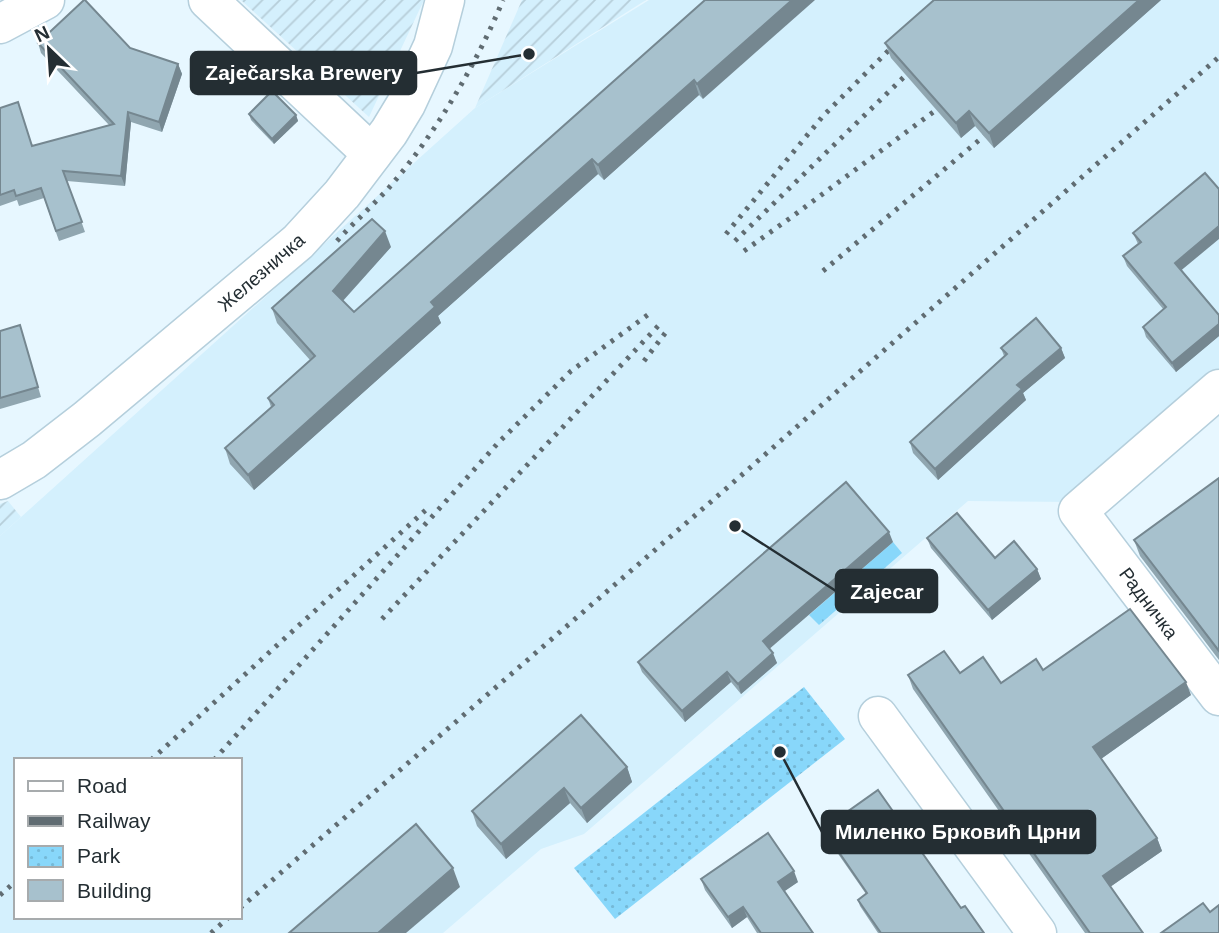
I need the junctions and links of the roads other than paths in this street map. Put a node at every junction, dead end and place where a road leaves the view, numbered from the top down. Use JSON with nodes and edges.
{"nodes":[{"id":1,"x":45,"y":0,"type":"edge"},
{"id":2,"x":208,"y":0,"type":"edge"},
{"id":3,"x":445,"y":0,"type":"edge"},
{"id":4,"x":0,"y":24,"type":"edge"},
{"id":5,"x":372,"y":154,"type":"junction"},
{"id":6,"x":1219,"y":389,"type":"edge"},
{"id":7,"x":0,"y":480,"type":"edge"},
{"id":8,"x":1219,"y":696,"type":"edge"},
{"id":9,"x":878,"y":716,"type":"dead end"},
{"id":10,"x":1037,"y":933,"type":"edge"}],
"edges":[{"from":1,"to":4,"type":"street"},
{"from":2,"to":5,"type":"street"},
{"from":3,"to":5,"type":"street","name":"Железничка"},
{"from":5,"to":7,"type":"street","name":"Железничка"},
{"from":6,"to":8,"type":"street","name":"Радничка"},
{"from":9,"to":10,"type":"street"}]}
